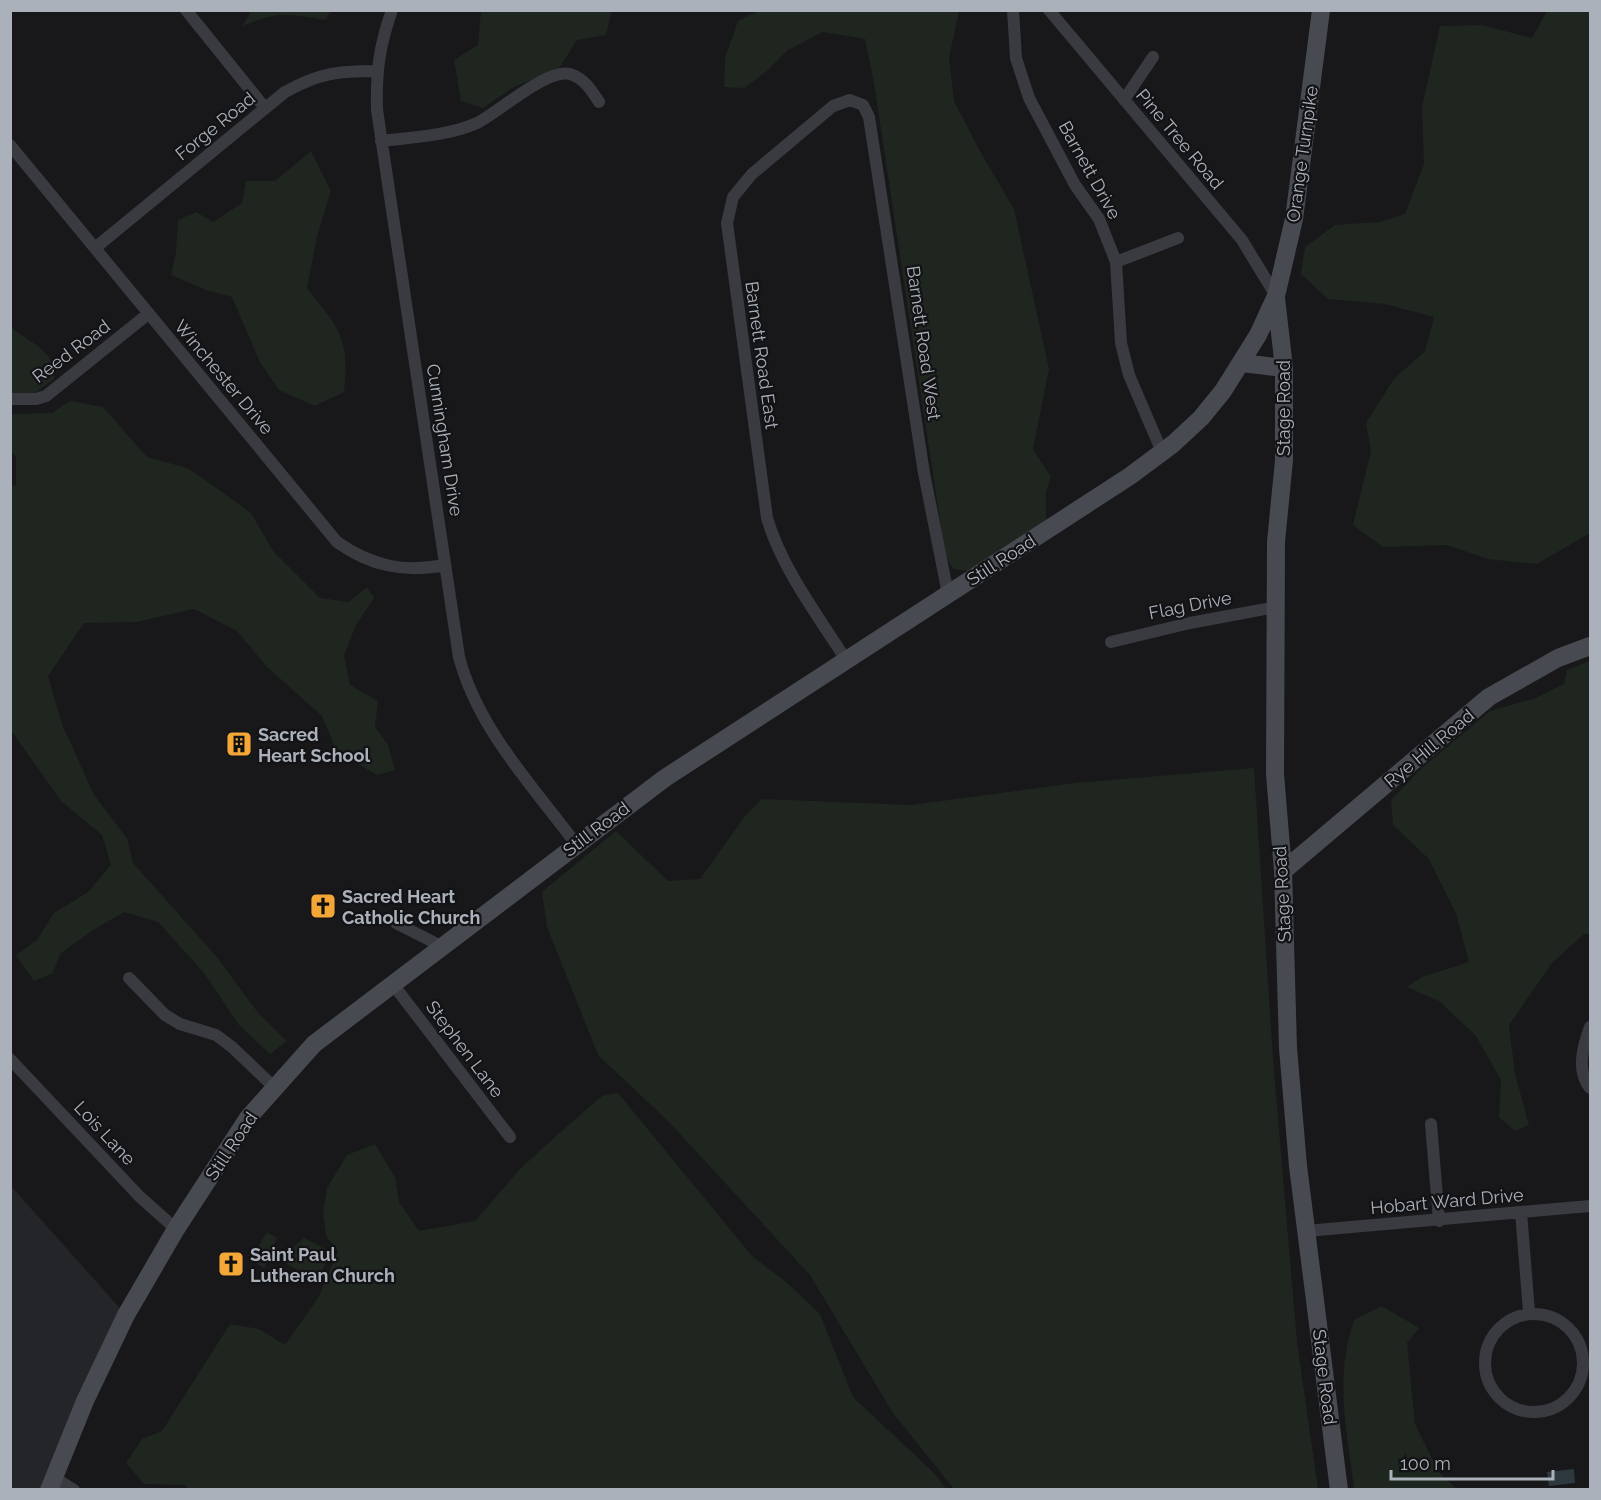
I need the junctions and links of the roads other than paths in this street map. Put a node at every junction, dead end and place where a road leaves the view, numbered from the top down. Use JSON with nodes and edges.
{"nodes":[{"id":1,"x":186,"y":10,"type":"edge"},
{"id":2,"x":392,"y":10,"type":"edge"},
{"id":3,"x":1013,"y":10,"type":"edge"},
{"id":4,"x":1049,"y":10,"type":"edge"},
{"id":5,"x":1321,"y":10,"type":"edge"},
{"id":6,"x":1153,"y":57,"type":"dead end"},
{"id":7,"x":376,"y":71,"type":"junction"},
{"id":8,"x":1124,"y":100,"type":"junction"},
{"id":9,"x":858,"y":101,"type":"joint"},
{"id":10,"x":599,"y":102,"type":"dead end"},
{"id":11,"x":265,"y":108,"type":"junction"},
{"id":12,"x":381,"y":141,"type":"junction"},
{"id":13,"x":10,"y":145,"type":"edge"},
{"id":14,"x":1178,"y":238,"type":"dead end"},
{"id":15,"x":95,"y":248,"type":"junction"},
{"id":16,"x":1116,"y":262,"type":"junction"},
{"id":17,"x":1276,"y":296,"type":"junction"},
{"id":18,"x":148,"y":314,"type":"junction"},
{"id":19,"x":1242,"y":363,"type":"junction"},
{"id":20,"x":1284,"y":368,"type":"junction"},
{"id":21,"x":10,"y":399,"type":"edge"},
{"id":22,"x":1162,"y":452,"type":"junction"},
{"id":23,"x":445,"y":565,"type":"junction"},
{"id":24,"x":948,"y":594,"type":"junction"},
{"id":25,"x":1276,"y":607,"type":"junction"},
{"id":26,"x":1111,"y":642,"type":"dead end"},
{"id":27,"x":1590,"y":646,"type":"edge"},
{"id":28,"x":846,"y":660,"type":"junction"},
{"id":29,"x":576,"y":843,"type":"junction"},
{"id":30,"x":1283,"y":871,"type":"junction"},
{"id":31,"x":396,"y":923,"type":"dead end"},
{"id":32,"x":441,"y":946,"type":"junction"},
{"id":33,"x":129,"y":978,"type":"dead end"},
{"id":34,"x":392,"y":983,"type":"junction"},
{"id":35,"x":1590,"y":1027,"type":"edge"},
{"id":36,"x":10,"y":1059,"type":"edge"},
{"id":37,"x":274,"y":1087,"type":"junction"},
{"id":38,"x":1590,"y":1089,"type":"edge"},
{"id":39,"x":1431,"y":1124,"type":"dead end"},
{"id":40,"x":510,"y":1137,"type":"dead end"},
{"id":41,"x":1590,"y":1206,"type":"edge"},
{"id":42,"x":1521,"y":1212,"type":"junction"},
{"id":43,"x":1439,"y":1221,"type":"junction"},
{"id":44,"x":176,"y":1229,"type":"junction"},
{"id":45,"x":1306,"y":1231,"type":"junction"},
{"id":46,"x":1529,"y":1312,"type":"junction"},
{"id":47,"x":52,"y":1484,"type":"edge"},
{"id":48,"x":74,"y":1490,"type":"edge"},
{"id":49,"x":1339,"y":1490,"type":"edge"}],
"edges":[{"from":1,"to":11,"type":"street"},
{"from":2,"to":7,"type":"street","name":"Cunningham Drive"},
{"from":3,"to":16,"type":"street","name":"Barnett Drive"},
{"from":4,"to":8,"type":"street","name":"Pine Tree Road"},
{"from":5,"to":17,"type":"main road","name":"Orange Turnpike"},
{"from":6,"to":8,"type":"street"},
{"from":7,"to":11,"type":"street","name":"Forge Road"},
{"from":7,"to":12,"type":"street","name":"Cunningham Drive"},
{"from":8,"to":17,"type":"street","name":"Pine Tree Road"},
{"from":9,"to":24,"type":"street","name":"Barnett Road West"},
{"from":9,"to":28,"type":"street","name":"Barnett Road East"},
{"from":10,"to":12,"type":"street"},
{"from":11,"to":15,"type":"street","name":"Forge Road"},
{"from":12,"to":23,"type":"street","name":"Cunningham Drive"},
{"from":13,"to":15,"type":"street","name":"Winchester Drive"},
{"from":14,"to":16,"type":"street"},
{"from":15,"to":18,"type":"street","name":"Winchester Drive"},
{"from":16,"to":22,"type":"street","name":"Barnett Drive"},
{"from":17,"to":19,"type":"main road","name":"Still Road"},
{"from":17,"to":20,"type":"main road","name":"Stage Road"},
{"from":18,"to":21,"type":"street","name":"Reed Road"},
{"from":18,"to":23,"type":"street","name":"Winchester Drive"},
{"from":19,"to":20,"type":"main road"},
{"from":19,"to":22,"type":"main road","name":"Still Road"},
{"from":20,"to":25,"type":"main road","name":"Stage Road"},
{"from":22,"to":24,"type":"main road","name":"Still Road"},
{"from":23,"to":29,"type":"street","name":"Cunningham Drive"},
{"from":24,"to":28,"type":"main road","name":"Still Road"},
{"from":25,"to":26,"type":"street","name":"Flag Drive"},
{"from":25,"to":30,"type":"main road","name":"Stage Road"},
{"from":27,"to":30,"type":"main road","name":"Rye Hill Road"},
{"from":28,"to":29,"type":"main road","name":"Still Road"},
{"from":29,"to":32,"type":"main road","name":"Still Road"},
{"from":30,"to":45,"type":"main road","name":"Stage Road"},
{"from":31,"to":32,"type":"street"},
{"from":32,"to":34,"type":"main road","name":"Still Road"},
{"from":33,"to":37,"type":"street"},
{"from":34,"to":37,"type":"main road","name":"Still Road"},
{"from":34,"to":40,"type":"street","name":"Stephen Lane"},
{"from":35,"to":38,"type":"street"},
{"from":36,"to":44,"type":"street","name":"Lois Lane"},
{"from":37,"to":44,"type":"main road","name":"Still Road"},
{"from":39,"to":43,"type":"street"},
{"from":41,"to":42,"type":"street","name":"Hobart Ward Drive"},
{"from":42,"to":43,"type":"street","name":"Hobart Ward Drive"},
{"from":42,"to":46,"type":"street"},
{"from":43,"to":45,"type":"street","name":"Hobart Ward Drive"},
{"from":44,"to":47,"type":"main road","name":"Still Road"},
{"from":45,"to":49,"type":"main road","name":"Stage Road"},
{"from":46,"to":46,"type":"street"},
{"from":47,"to":48,"type":"street"}]}
